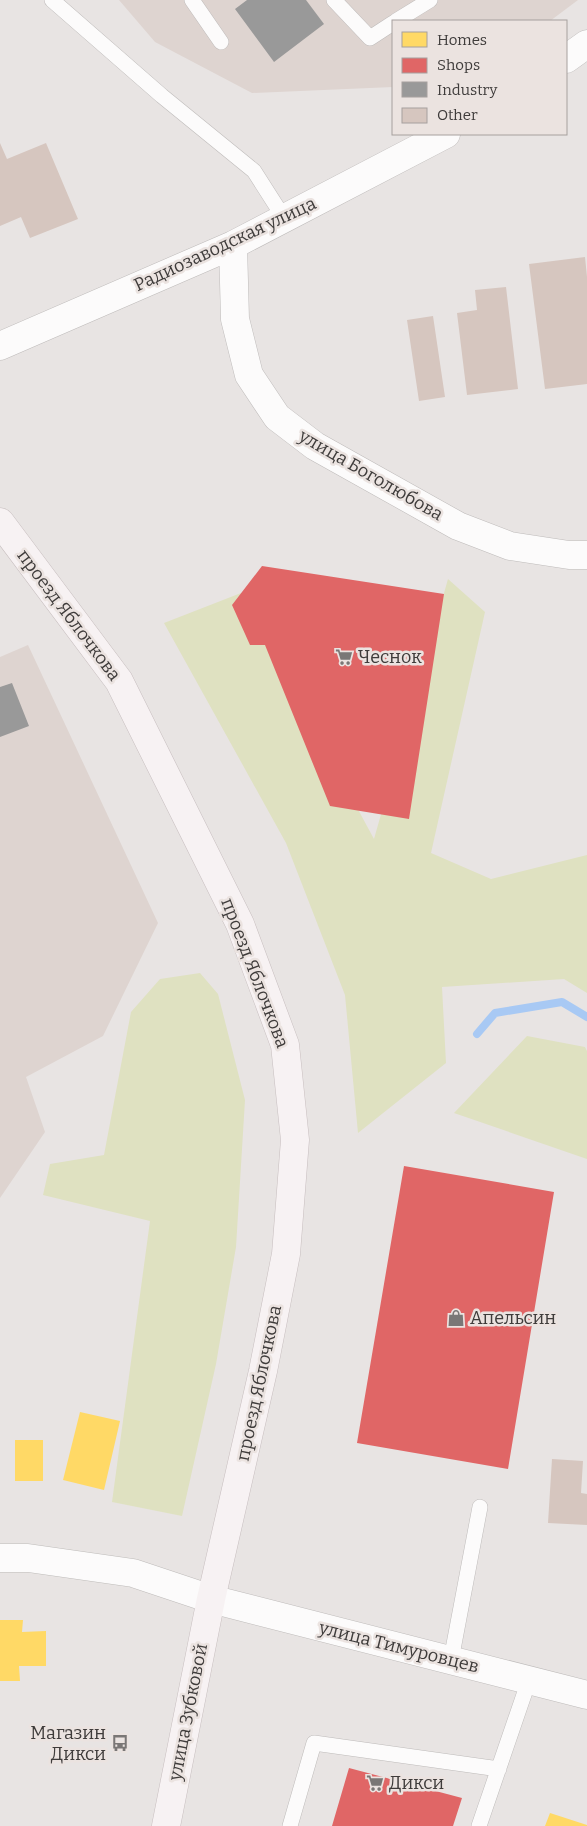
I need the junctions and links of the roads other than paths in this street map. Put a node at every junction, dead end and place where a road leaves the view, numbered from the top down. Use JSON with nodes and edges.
{"nodes":[{"id":1,"x":52,"y":0,"type":"edge"},
{"id":2,"x":192,"y":0,"type":"edge"},
{"id":3,"x":334,"y":0,"type":"edge"},
{"id":4,"x":430,"y":0,"type":"edge"},
{"id":5,"x":398,"y":20,"type":"edge"},
{"id":6,"x":392,"y":24,"type":"edge"},
{"id":7,"x":221,"y":42,"type":"dead end"},
{"id":8,"x":587,"y":44,"type":"edge"},
{"id":9,"x":567,"y":59,"type":"edge"},
{"id":10,"x":444,"y":135,"type":"edge"},
{"id":11,"x":284,"y":218,"type":"junction"},
{"id":12,"x":233,"y":245,"type":"junction"},
{"id":13,"x":0,"y":346,"type":"edge"},
{"id":14,"x":0,"y":522,"type":"edge"},
{"id":15,"x":587,"y":555,"type":"edge"},
{"id":16,"x":480,"y":1507,"type":"dead end"},
{"id":17,"x":0,"y":1558,"type":"edge"},
{"id":18,"x":210,"y":1599,"type":"junction"},
{"id":19,"x":450,"y":1660,"type":"junction"},
{"id":20,"x":529,"y":1680,"type":"junction"},
{"id":21,"x":587,"y":1695,"type":"edge"},
{"id":22,"x":499,"y":1769,"type":"junction"},
{"id":23,"x":166,"y":1826,"type":"edge"},
{"id":24,"x":290,"y":1826,"type":"edge"},
{"id":25,"x":480,"y":1826,"type":"edge"}],
"edges":[{"from":1,"to":11,"type":"lane"},
{"from":2,"to":7,"type":"lane"},
{"from":3,"to":6,"type":"lane"},
{"from":4,"to":5,"type":"lane"},
{"from":8,"to":9,"type":"street"},
{"from":10,"to":11,"type":"street","name":"Радиозаводская улица"},
{"from":11,"to":12,"type":"street","name":"Радиозаводская улица"},
{"from":12,"to":13,"type":"street","name":"Радиозаводская улица"},
{"from":12,"to":15,"type":"street","name":"улица Боголюбова"},
{"from":14,"to":18,"type":"main road","name":"проезд Яблочкова"},
{"from":16,"to":19,"type":"lane"},
{"from":17,"to":18,"type":"street","name":"улица Тимуровцев"},
{"from":18,"to":19,"type":"street","name":"улица Тимуровцев"},
{"from":18,"to":23,"type":"main road","name":"улица Зубковой"},
{"from":19,"to":20,"type":"street","name":"улица Тимуровцев"},
{"from":20,"to":21,"type":"street","name":"улица Тимуровцев"},
{"from":20,"to":22,"type":"lane"},
{"from":22,"to":24,"type":"lane"},
{"from":22,"to":25,"type":"lane"}]}
